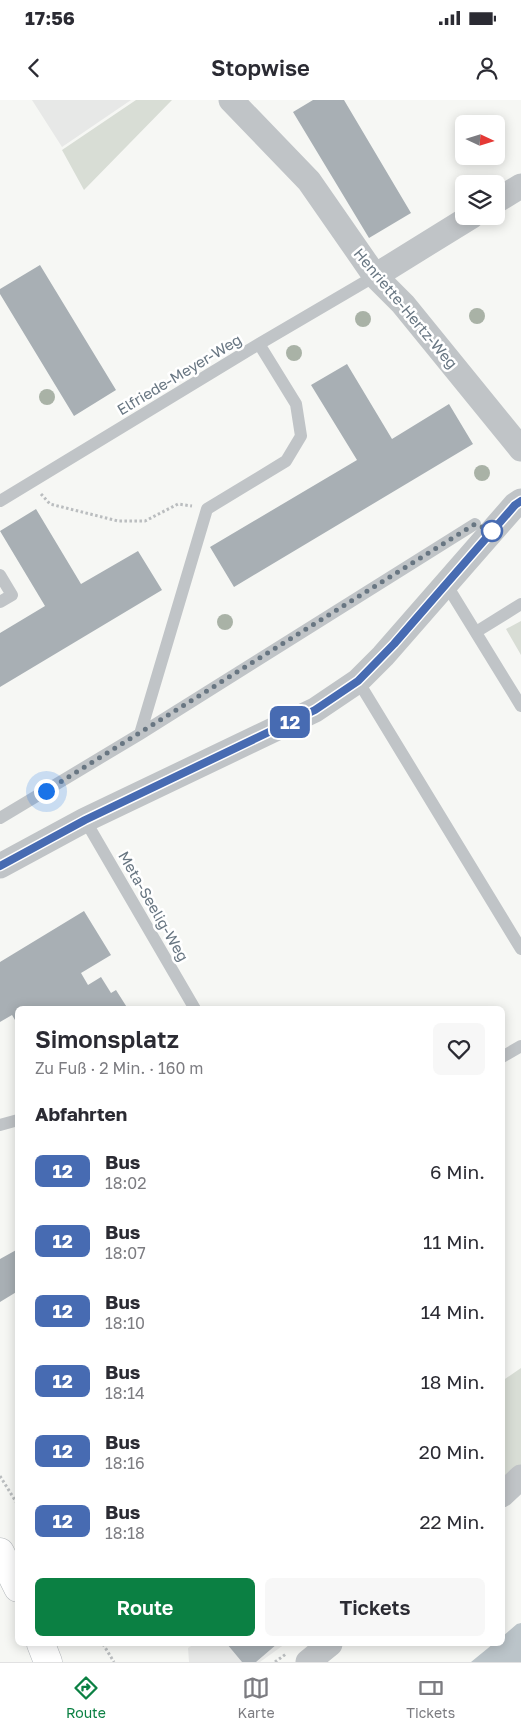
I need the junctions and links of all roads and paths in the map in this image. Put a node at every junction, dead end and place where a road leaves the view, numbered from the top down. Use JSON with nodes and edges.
{"nodes":[{"id":1,"x":231,"y":100,"type":"edge"},
{"id":2,"x":521,"y":186,"type":"edge"},
{"id":3,"x":505,"y":196,"type":"edge"},
{"id":4,"x":457,"y":225,"type":"edge"},
{"id":5,"x":375,"y":276,"type":"junction"},
{"id":6,"x":259,"y":344,"type":"junction"},
{"id":7,"x":521,"y":450,"type":"edge"},
{"id":8,"x":31,"y":482,"type":"junction"},
{"id":9,"x":0,"y":501,"type":"edge"},
{"id":10,"x":521,"y":501,"type":"edge"},
{"id":11,"x":207,"y":509,"type":"junction"},
{"id":12,"x":475,"y":524,"type":"dead end"},
{"id":13,"x":0,"y":576,"type":"edge"},
{"id":14,"x":446,"y":584,"type":"junction"},
{"id":15,"x":0,"y":602,"type":"edge"},
{"id":16,"x":521,"y":604,"type":"edge"},
{"id":17,"x":476,"y":632,"type":"junction"},
{"id":18,"x":358,"y":681,"type":"junction"},
{"id":19,"x":521,"y":706,"type":"edge"},
{"id":20,"x":140,"y":734,"type":"junction"},
{"id":21,"x":0,"y":818,"type":"edge"},
{"id":22,"x":85,"y":820,"type":"junction"},
{"id":23,"x":0,"y":866,"type":"edge"},
{"id":24,"x":521,"y":948,"type":"edge"},
{"id":25,"x":193,"y":1006,"type":"edge"},
{"id":26,"x":521,"y":1046,"type":"edge"},
{"id":27,"x":505,"y":1055,"type":"edge"},
{"id":28,"x":15,"y":1121,"type":"edge"},
{"id":29,"x":0,"y":1125,"type":"edge"},
{"id":30,"x":0,"y":1476,"type":"edge"},
{"id":31,"x":521,"y":1478,"type":"edge"},
{"id":32,"x":505,"y":1492,"type":"edge"},
{"id":33,"x":15,"y":1500,"type":"edge"},
{"id":34,"x":0,"y":1552,"type":"edge"},
{"id":35,"x":15,"y":1582,"type":"edge"},
{"id":36,"x":42,"y":1646,"type":"edge"},
{"id":37,"x":104,"y":1646,"type":"edge"},
{"id":38,"x":328,"y":1646,"type":"edge"},
{"id":39,"x":48,"y":1662,"type":"edge"},
{"id":40,"x":114,"y":1662,"type":"edge"},
{"id":41,"x":308,"y":1662,"type":"edge"}],
"edges":[{"from":1,"to":5,"type":"street","name":"Henriette-Hertz-Weg"},
{"from":2,"to":3,"type":"street"},
{"from":4,"to":5,"type":"street"},
{"from":5,"to":6,"type":"lane","name":"Elfriede-Meyer-Weg"},
{"from":5,"to":7,"type":"street","name":"Henriette-Hertz-Weg"},
{"from":6,"to":8,"type":"lane","name":"Elfriede-Meyer-Weg"},
{"from":6,"to":11,"type":"lane"},
{"from":8,"to":9,"type":"lane","name":"Elfriede-Meyer-Weg"},
{"from":8,"to":11,"type":"path"},
{"from":10,"to":14,"type":"street"},
{"from":11,"to":20,"type":"lane"},
{"from":12,"to":20,"type":"lane"},
{"from":13,"to":15,"type":"lane"},
{"from":14,"to":17,"type":"lane"},
{"from":14,"to":18,"type":"street"},
{"from":16,"to":17,"type":"lane"},
{"from":17,"to":19,"type":"lane"},
{"from":18,"to":22,"type":"street"},
{"from":18,"to":24,"type":"lane"},
{"from":20,"to":21,"type":"lane"},
{"from":22,"to":23,"type":"street"},
{"from":22,"to":25,"type":"lane","name":"Meta-Seelig-Weg"},
{"from":26,"to":27,"type":"lane"},
{"from":28,"to":29,"type":"lane"},
{"from":30,"to":33,"type":"path"},
{"from":31,"to":32,"type":"street"},
{"from":34,"to":35,"type":"main road"},
{"from":36,"to":39,"type":"main road"},
{"from":37,"to":40,"type":"path"},
{"from":38,"to":41,"type":"street"}]}
